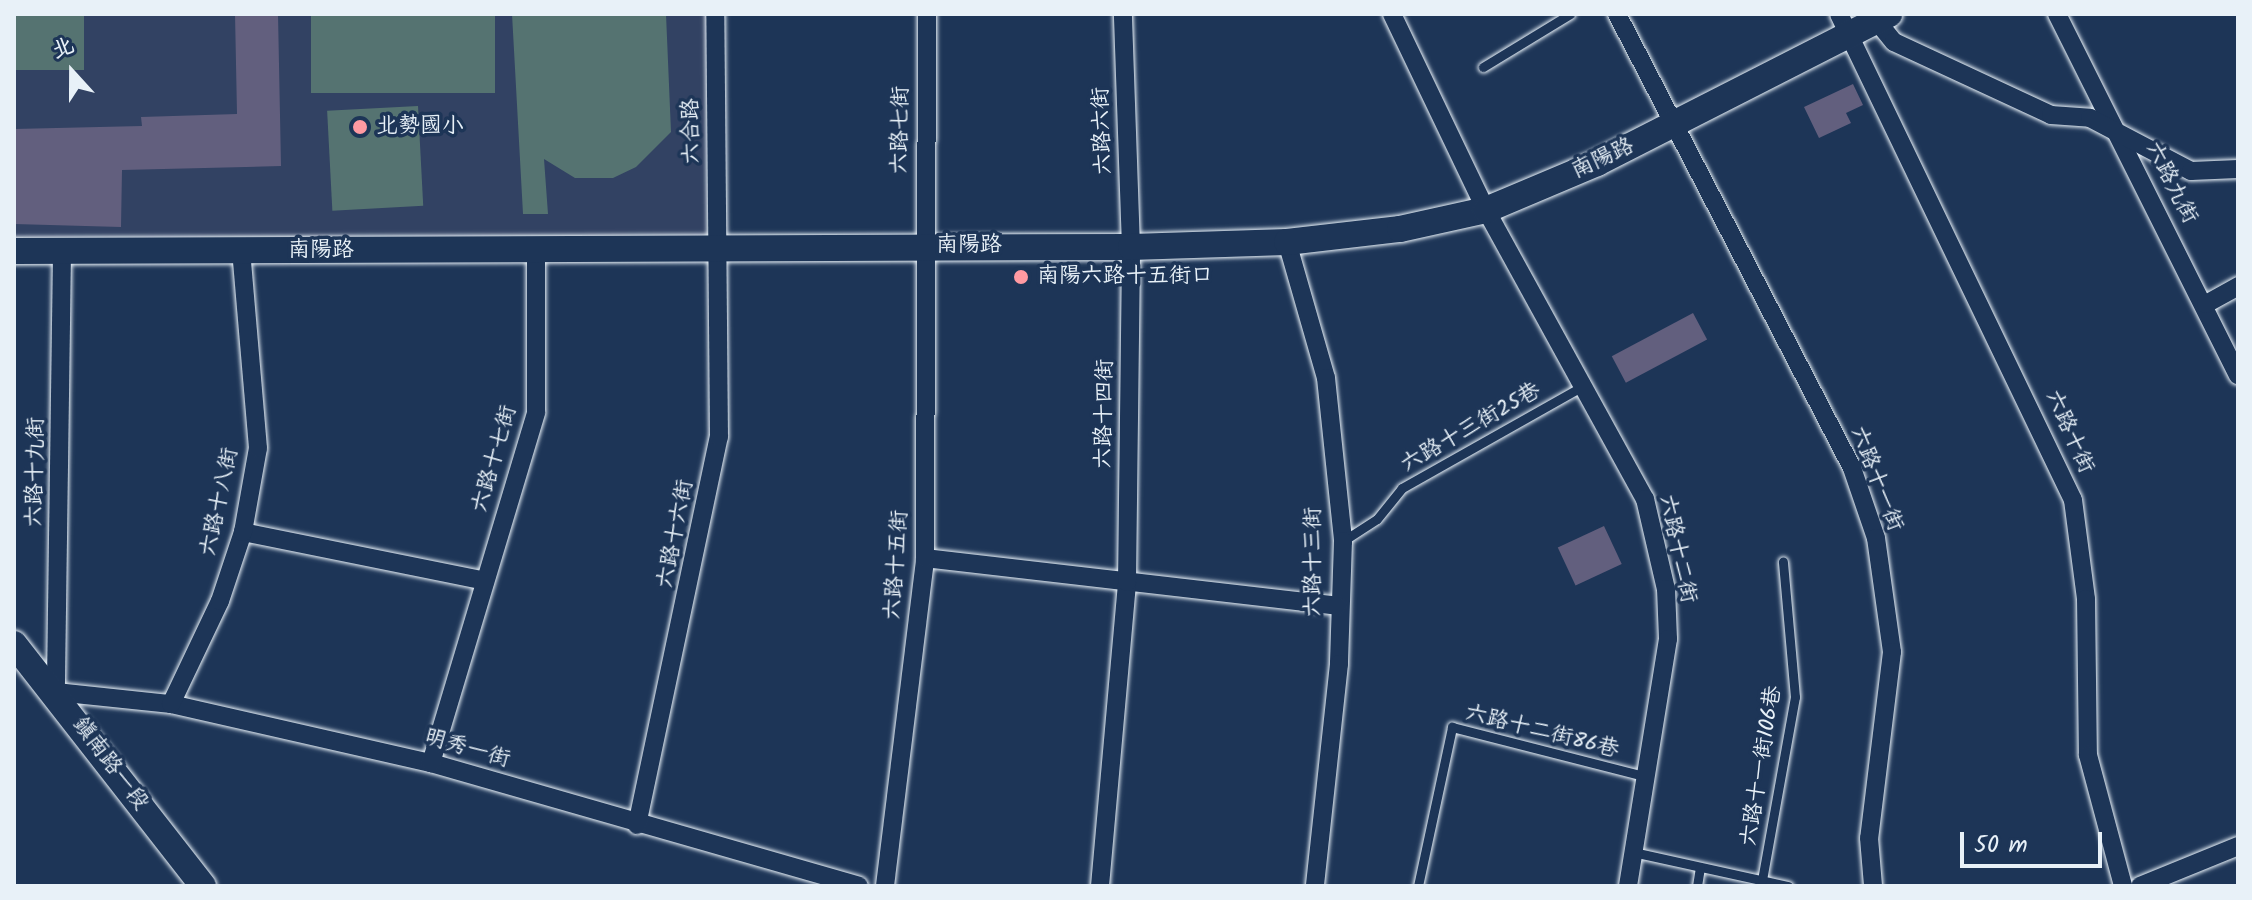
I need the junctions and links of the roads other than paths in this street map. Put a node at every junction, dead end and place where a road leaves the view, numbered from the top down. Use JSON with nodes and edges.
{"nodes":[{"id":1,"x":715,"y":14,"type":"edge"},
{"id":2,"x":927,"y":14,"type":"edge"},
{"id":3,"x":1123,"y":14,"type":"edge"},
{"id":4,"x":1392,"y":14,"type":"edge"},
{"id":5,"x":1570,"y":14,"type":"edge"},
{"id":6,"x":1617,"y":14,"type":"edge"},
{"id":7,"x":2057,"y":14,"type":"edge"},
{"id":8,"x":1883,"y":17,"type":"edge"},
{"id":9,"x":1843,"y":23,"type":"edge"},
{"id":10,"x":1483,"y":67,"type":"dead end"},
{"id":11,"x":1677,"y":123,"type":"junction"},
{"id":12,"x":2120,"y":134,"type":"junction"},
{"id":13,"x":2238,"y":169,"type":"edge"},
{"id":14,"x":1486,"y":210,"type":"junction"},
{"id":15,"x":1287,"y":242,"type":"junction"},
{"id":16,"x":924,"y":246,"type":"junction"},
{"id":17,"x":1131,"y":247,"type":"junction"},
{"id":18,"x":718,"y":248,"type":"junction"},
{"id":19,"x":14,"y":251,"type":"edge"},
{"id":20,"x":241,"y":251,"type":"junction"},
{"id":21,"x":62,"y":252,"type":"junction"},
{"id":22,"x":536,"y":253,"type":"junction"},
{"id":23,"x":2238,"y":286,"type":"edge"},
{"id":24,"x":2206,"y":304,"type":"junction"},
{"id":25,"x":2238,"y":375,"type":"edge"},
{"id":26,"x":1586,"y":384,"type":"junction"},
{"id":27,"x":243,"y":532,"type":"junction"},
{"id":28,"x":1343,"y":541,"type":"junction"},
{"id":29,"x":925,"y":558,"type":"junction"},
{"id":30,"x":1783,"y":562,"type":"dead end"},
{"id":31,"x":485,"y":581,"type":"junction"},
{"id":32,"x":1127,"y":582,"type":"junction"},
{"id":33,"x":1337,"y":606,"type":"junction"},
{"id":34,"x":14,"y":644,"type":"edge"},
{"id":35,"x":56,"y":692,"type":"junction"},
{"id":36,"x":171,"y":704,"type":"junction"},
{"id":37,"x":431,"y":763,"type":"junction"},
{"id":38,"x":1640,"y":775,"type":"junction"},
{"id":39,"x":637,"y":825,"type":"junction"},
{"id":40,"x":2238,"y":846,"type":"edge"},
{"id":41,"x":1633,"y":852,"type":"junction"},
{"id":42,"x":1700,"y":867,"type":"junction"},
{"id":43,"x":1762,"y":880,"type":"junction"},
{"id":44,"x":203,"y":886,"type":"edge"},
{"id":45,"x":859,"y":886,"type":"edge"},
{"id":46,"x":885,"y":886,"type":"edge"},
{"id":47,"x":1100,"y":886,"type":"edge"},
{"id":48,"x":1315,"y":886,"type":"edge"},
{"id":49,"x":1418,"y":886,"type":"edge"},
{"id":50,"x":1628,"y":886,"type":"edge"},
{"id":51,"x":1697,"y":886,"type":"edge"},
{"id":52,"x":1788,"y":886,"type":"edge"},
{"id":53,"x":1873,"y":886,"type":"edge"},
{"id":54,"x":2123,"y":886,"type":"edge"},
{"id":55,"x":2140,"y":886,"type":"edge"}],
"edges":[{"from":1,"to":18,"type":"street","name":"六合路"},
{"from":2,"to":16,"type":"street","name":"六路七街"},
{"from":3,"to":17,"type":"street","name":"六路六街"},
{"from":4,"to":14,"type":"street"},
{"from":5,"to":10,"type":"lane"},
{"from":6,"to":11,"type":"street","name":"六路十一街"},
{"from":7,"to":12,"type":"street","name":"六路九街"},
{"from":8,"to":9,"type":"street","name":"南陽路"},
{"from":8,"to":12,"type":"street","name":"南陽路"},
{"from":9,"to":11,"type":"street","name":"南陽路"},
{"from":9,"to":54,"type":"street","name":"六路十街"},
{"from":11,"to":14,"type":"street","name":"南陽路"},
{"from":11,"to":53,"type":"street","name":"六路十一街"},
{"from":12,"to":13,"type":"street","name":"南陽路"},
{"from":12,"to":24,"type":"street","name":"六路九街"},
{"from":14,"to":15,"type":"street","name":"南陽路"},
{"from":14,"to":26,"type":"street","name":"六路十二街"},
{"from":15,"to":17,"type":"street","name":"南陽路"},
{"from":15,"to":28,"type":"street","name":"六路十三街"},
{"from":16,"to":17,"type":"street","name":"南陽路"},
{"from":16,"to":18,"type":"street","name":"南陽路"},
{"from":16,"to":29,"type":"street","name":"六路十五街"},
{"from":17,"to":32,"type":"street","name":"六路十四街"},
{"from":18,"to":22,"type":"street","name":"南陽路"},
{"from":18,"to":39,"type":"street","name":"六路十六街"},
{"from":19,"to":21,"type":"street","name":"南陽路"},
{"from":20,"to":21,"type":"street","name":"南陽路"},
{"from":20,"to":22,"type":"street","name":"南陽路"},
{"from":20,"to":27,"type":"street","name":"六路十八街"},
{"from":21,"to":35,"type":"street","name":"六路十九街"},
{"from":22,"to":31,"type":"street","name":"六路十七街"},
{"from":23,"to":24,"type":"street"},
{"from":24,"to":25,"type":"street","name":"六路九街"},
{"from":26,"to":28,"type":"lane","name":"六路十三街25巷"},
{"from":26,"to":38,"type":"street","name":"六路十二街"},
{"from":27,"to":31,"type":"street"},
{"from":27,"to":36,"type":"street","name":"六路十八街"},
{"from":28,"to":33,"type":"street","name":"六路十三街"},
{"from":29,"to":32,"type":"street"},
{"from":29,"to":46,"type":"street","name":"六路十五街"},
{"from":30,"to":43,"type":"lane","name":"六路十一街106巷"},
{"from":31,"to":37,"type":"street","name":"六路十七街"},
{"from":32,"to":33,"type":"street"},
{"from":32,"to":47,"type":"street","name":"六路十四街"},
{"from":33,"to":48,"type":"street","name":"六路十三街"},
{"from":34,"to":35,"type":"street","name":"鎮南路一段"},
{"from":35,"to":36,"type":"street","name":"明秀一街"},
{"from":35,"to":44,"type":"street","name":"鎮南路一段"},
{"from":36,"to":37,"type":"street","name":"明秀一街"},
{"from":37,"to":39,"type":"street","name":"明秀一街"},
{"from":38,"to":41,"type":"street","name":"六路十二街"},
{"from":38,"to":49,"type":"lane","name":"六路十二街86巷"},
{"from":39,"to":45,"type":"street","name":"明秀一街"},
{"from":40,"to":55,"type":"street"},
{"from":41,"to":42,"type":"lane","name":"六路十一街106巷"},
{"from":41,"to":50,"type":"street","name":"六路十二街"},
{"from":42,"to":43,"type":"lane","name":"六路十一街106巷"},
{"from":42,"to":51,"type":"lane"},
{"from":43,"to":52,"type":"lane","name":"六路十一街106巷"}]}
